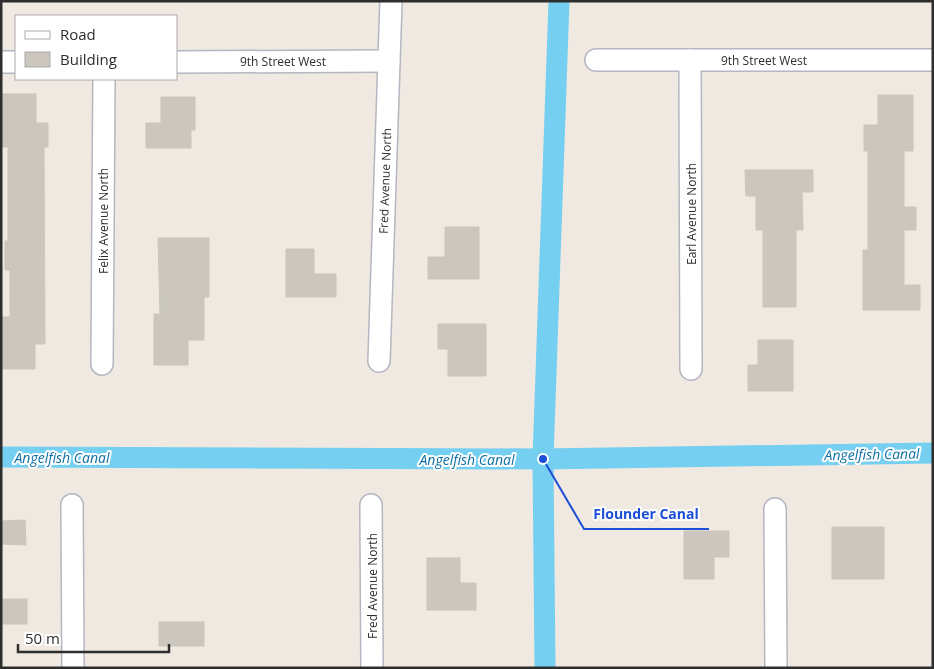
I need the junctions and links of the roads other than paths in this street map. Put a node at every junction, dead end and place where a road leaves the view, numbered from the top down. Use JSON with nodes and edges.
{"nodes":[{"id":1,"x":390,"y":1,"type":"edge"},
{"id":2,"x":596,"y":60,"type":"dead end"},
{"id":3,"x":690,"y":60,"type":"junction"},
{"id":4,"x":933,"y":60,"type":"edge"},
{"id":5,"x":389,"y":61,"type":"junction"},
{"id":6,"x":1,"y":62,"type":"edge"},
{"id":7,"x":15,"y":62,"type":"edge"},
{"id":8,"x":178,"y":62,"type":"edge"},
{"id":9,"x":104,"y":80,"type":"edge"},
{"id":10,"x":379,"y":361,"type":"dead end"},
{"id":11,"x":102,"y":364,"type":"dead end"},
{"id":12,"x":691,"y":369,"type":"dead end"},
{"id":13,"x":72,"y":505,"type":"dead end"},
{"id":14,"x":371,"y":505,"type":"dead end"},
{"id":15,"x":775,"y":509,"type":"dead end"},
{"id":16,"x":73,"y":668,"type":"edge"},
{"id":17,"x":372,"y":668,"type":"edge"},
{"id":18,"x":776,"y":668,"type":"edge"}],
"edges":[{"from":1,"to":5,"type":"street","name":"Fred Avenue North"},
{"from":2,"to":3,"type":"street","name":"9th Street West"},
{"from":3,"to":4,"type":"street","name":"9th Street West"},
{"from":3,"to":12,"type":"street","name":"Earl Avenue North"},
{"from":5,"to":8,"type":"street","name":"9th Street West"},
{"from":5,"to":10,"type":"street","name":"Fred Avenue North"},
{"from":6,"to":7,"type":"street"},
{"from":9,"to":11,"type":"street","name":"Felix Avenue North"},
{"from":13,"to":16,"type":"street"},
{"from":14,"to":17,"type":"street","name":"Fred Avenue North"},
{"from":15,"to":18,"type":"street"}]}
